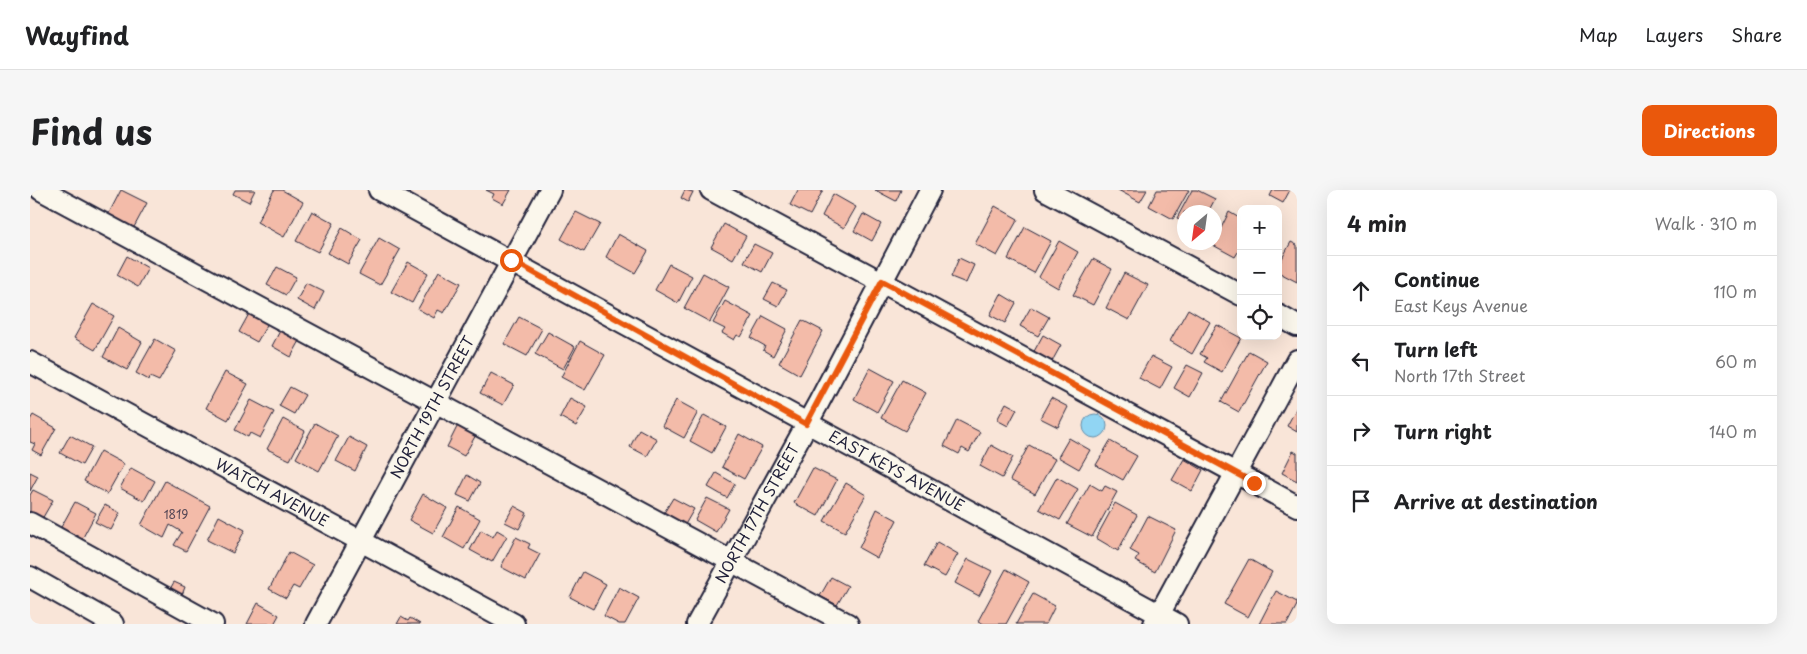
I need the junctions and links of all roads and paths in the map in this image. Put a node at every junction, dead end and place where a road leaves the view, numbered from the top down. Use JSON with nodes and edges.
{"nodes":[{"id":1,"x":41,"y":190,"type":"edge"},
{"id":2,"x":379,"y":190,"type":"edge"},
{"id":3,"x":550,"y":190,"type":"edge"},
{"id":4,"x":711,"y":190,"type":"edge"},
{"id":5,"x":930,"y":190,"type":"edge"},
{"id":6,"x":1045,"y":190,"type":"edge"},
{"id":7,"x":511,"y":260,"type":"junction"},
{"id":8,"x":882,"y":281,"type":"junction"},
{"id":9,"x":1237,"y":293,"type":"edge"},
{"id":10,"x":1282,"y":317,"type":"edge"},
{"id":11,"x":1297,"y":326,"type":"edge"},
{"id":12,"x":1297,"y":360,"type":"edge"},
{"id":13,"x":30,"y":362,"type":"edge"},
{"id":14,"x":434,"y":401,"type":"junction"},
{"id":15,"x":806,"y":424,"type":"junction"},
{"id":16,"x":1236,"y":473,"type":"junction"},
{"id":17,"x":1297,"y":506,"type":"edge"},
{"id":18,"x":30,"y":523,"type":"edge"},
{"id":19,"x":361,"y":541,"type":"junction"},
{"id":20,"x":730,"y":561,"type":"junction"},
{"id":21,"x":30,"y":577,"type":"edge"},
{"id":22,"x":1156,"y":619,"type":"edge"},
{"id":23,"x":112,"y":624,"type":"edge"},
{"id":24,"x":213,"y":624,"type":"edge"},
{"id":25,"x":316,"y":624,"type":"edge"},
{"id":26,"x":514,"y":624,"type":"edge"},
{"id":27,"x":697,"y":624,"type":"edge"},
{"id":28,"x":848,"y":624,"type":"edge"},
{"id":29,"x":1177,"y":624,"type":"edge"}],
"edges":[{"from":1,"to":14,"type":"street"},
{"from":2,"to":7,"type":"street","name":"EAST KEYS AVENUE"},
{"from":3,"to":7,"type":"street","name":"NORTH 19TH STREET"},
{"from":4,"to":8,"type":"street"},
{"from":5,"to":8,"type":"street","name":"NORTH 17TH STREET"},
{"from":6,"to":9,"type":"street"},
{"from":7,"to":14,"type":"street","name":"NORTH 19TH STREET"},
{"from":7,"to":15,"type":"street","name":"EAST KEYS AVENUE"},
{"from":8,"to":15,"type":"street","name":"NORTH 17TH STREET"},
{"from":8,"to":16,"type":"street"},
{"from":10,"to":11,"type":"street"},
{"from":12,"to":16,"type":"street"},
{"from":13,"to":19,"type":"street","name":"WATCH AVENUE"},
{"from":14,"to":19,"type":"street","name":"NORTH 19TH STREET"},
{"from":14,"to":20,"type":"street"},
{"from":15,"to":20,"type":"street","name":"NORTH 17TH STREET"},
{"from":15,"to":22,"type":"street","name":"EAST KEYS AVENUE"},
{"from":16,"to":17,"type":"street"},
{"from":16,"to":22,"type":"street"},
{"from":18,"to":24,"type":"street"},
{"from":19,"to":25,"type":"street","name":"NORTH 19TH STREET"},
{"from":19,"to":26,"type":"street","name":"WATCH AVENUE"},
{"from":20,"to":27,"type":"street","name":"NORTH 17TH STREET"},
{"from":20,"to":28,"type":"street"},
{"from":21,"to":23,"type":"street"},
{"from":22,"to":29,"type":"street","name":"EAST KEYS AVENUE"}]}
